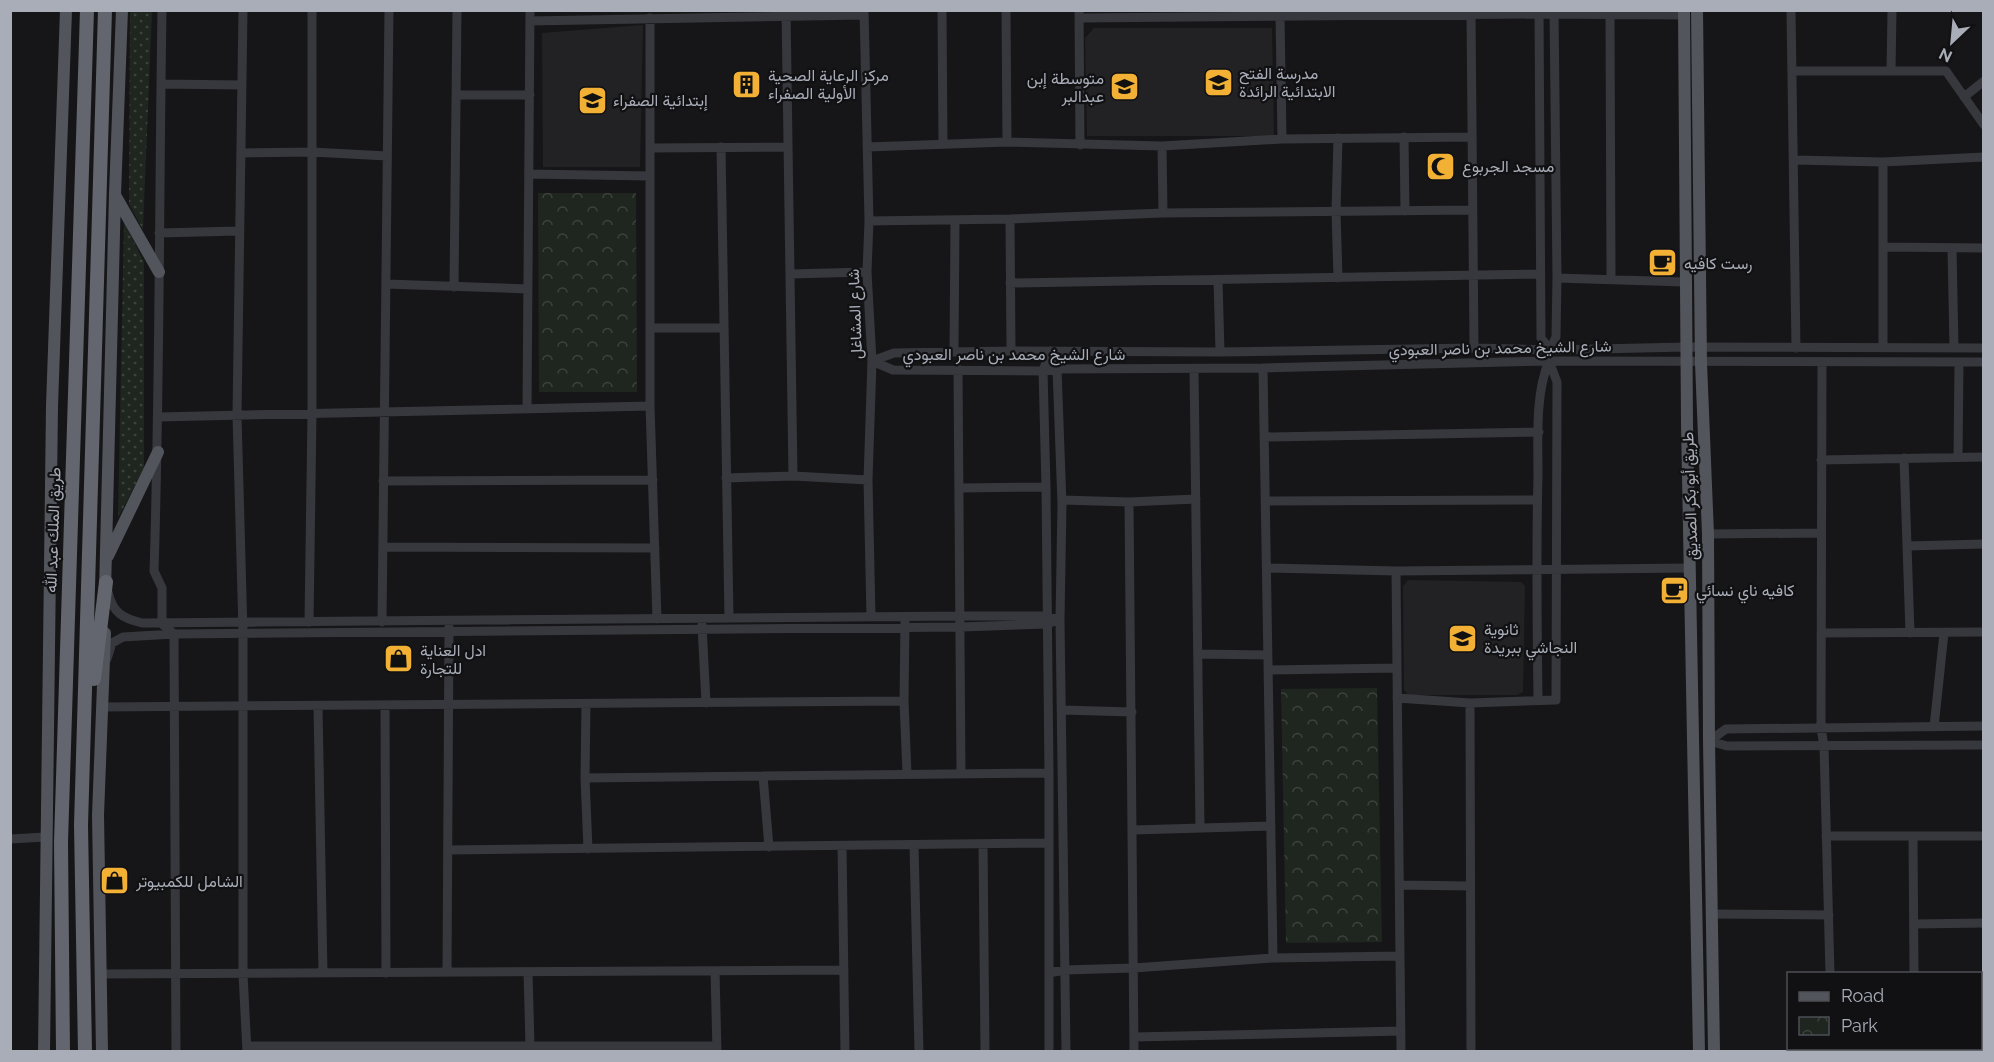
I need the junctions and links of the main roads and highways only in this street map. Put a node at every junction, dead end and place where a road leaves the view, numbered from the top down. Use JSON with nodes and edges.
{"nodes":[{"id":1,"x":66,"y":10,"type":"edge"},
{"id":2,"x":87,"y":10,"type":"edge"},
{"id":3,"x":105,"y":10,"type":"edge"},
{"id":4,"x":122,"y":10,"type":"edge"},
{"id":5,"x":1697,"y":10,"type":"edge"},
{"id":6,"x":1684,"y":13,"type":"edge"},
{"id":7,"x":115,"y":194,"type":"junction"},
{"id":8,"x":159,"y":272,"type":"road end"},
{"id":9,"x":158,"y":452,"type":"road end"},
{"id":10,"x":106,"y":560,"type":"junction"},
{"id":11,"x":106,"y":582,"type":"junction"},
{"id":12,"x":81,"y":825,"type":"junction"},
{"id":13,"x":44,"y":1052,"type":"edge"},
{"id":14,"x":62,"y":1052,"type":"edge"},
{"id":15,"x":85,"y":1052,"type":"edge"},
{"id":16,"x":102,"y":1052,"type":"edge"},
{"id":17,"x":1699,"y":1052,"type":"edge"},
{"id":18,"x":1714,"y":1052,"type":"edge"}],
"edges":[{"from":1,"to":13,"type":"main road","name":"طريق الملك عبد الله"},
{"from":2,"to":14,"type":"highway","name":"طريق الملك عبد الله"},
{"from":3,"to":12,"type":"highway"},
{"from":4,"to":7,"type":"main road"},
{"from":5,"to":18,"type":"main road","name":"طريق أبو بكر الصديق"},
{"from":6,"to":17,"type":"main road","name":"طريق أبو بكر الصديق"},
{"from":7,"to":8,"type":"main road"},
{"from":7,"to":10,"type":"main road"},
{"from":9,"to":10,"type":"main road"},
{"from":10,"to":11,"type":"main road"},
{"from":11,"to":12,"type":"highway"},
{"from":11,"to":16,"type":"main road"},
{"from":12,"to":15,"type":"highway"}]}
